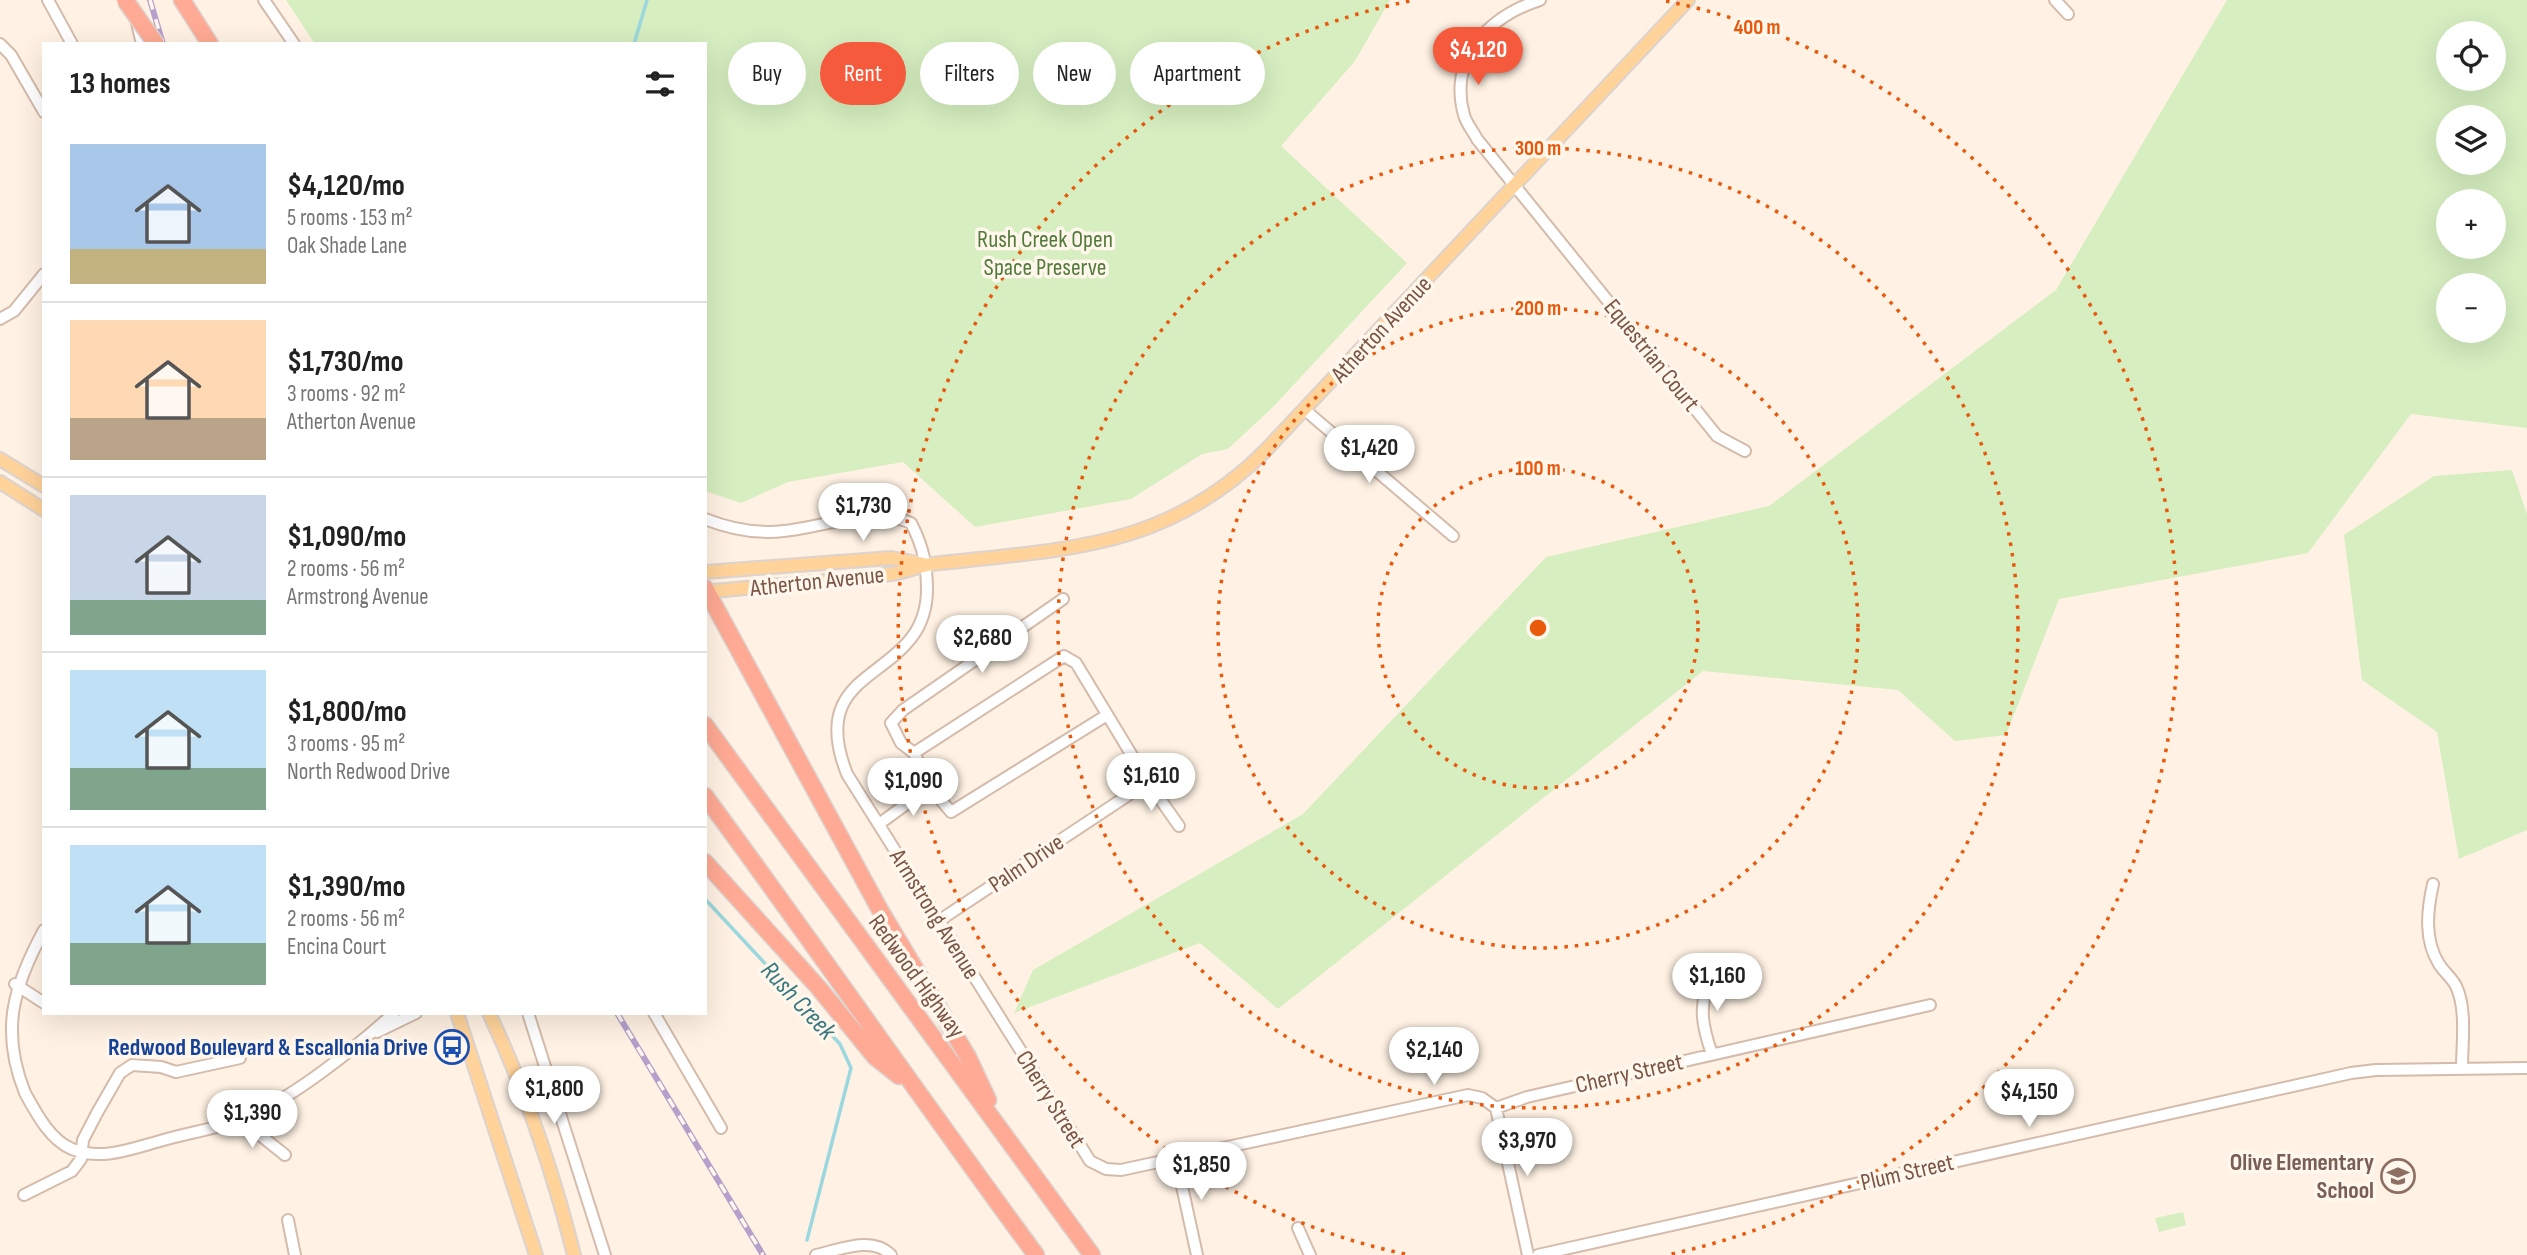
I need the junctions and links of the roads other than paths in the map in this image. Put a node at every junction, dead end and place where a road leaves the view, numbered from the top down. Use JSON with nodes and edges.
{"nodes":[{"id":1,"x":48,"y":0,"type":"edge"},
{"id":2,"x":125,"y":0,"type":"edge"},
{"id":3,"x":131,"y":0,"type":"edge"},
{"id":4,"x":264,"y":0,"type":"edge"},
{"id":5,"x":1540,"y":0,"type":"edge"},
{"id":6,"x":1688,"y":0,"type":"edge"},
{"id":7,"x":2055,"y":0,"type":"edge"},
{"id":8,"x":183,"y":2,"type":"edge"},
{"id":9,"x":2068,"y":13,"type":"dead end"},
{"id":10,"x":71,"y":42,"type":"edge"},
{"id":11,"x":142,"y":42,"type":"edge"},
{"id":12,"x":155,"y":42,"type":"edge"},
{"id":13,"x":210,"y":42,"type":"edge"},
{"id":14,"x":292,"y":42,"type":"edge"},
{"id":15,"x":0,"y":44,"type":"edge"},
{"id":16,"x":42,"y":108,"type":"edge"},
{"id":17,"x":1516,"y":185,"type":"junction"},
{"id":18,"x":42,"y":276,"type":"edge"},
{"id":19,"x":0,"y":319,"type":"edge"},
{"id":20,"x":1306,"y":410,"type":"junction"},
{"id":21,"x":1745,"y":451,"type":"dead end"},
{"id":22,"x":0,"y":459,"type":"edge"},
{"id":23,"x":0,"y":482,"type":"edge"},
{"id":24,"x":42,"y":485,"type":"edge"},
{"id":25,"x":42,"y":509,"type":"edge"},
{"id":26,"x":707,"y":520,"type":"edge"},
{"id":27,"x":1453,"y":536,"type":"dead end"},
{"id":28,"x":927,"y":565,"type":"junction"},
{"id":29,"x":707,"y":572,"type":"edge"},
{"id":30,"x":707,"y":591,"type":"edge"},
{"id":31,"x":707,"y":593,"type":"edge"},
{"id":32,"x":1063,"y":599,"type":"dead end"},
{"id":33,"x":1107,"y":715,"type":"junction"},
{"id":34,"x":707,"y":728,"type":"edge"},
{"id":35,"x":914,"y":753,"type":"junction"},
{"id":36,"x":1148,"y":782,"type":"junction"},
{"id":37,"x":930,"y":787,"type":"junction"},
{"id":38,"x":707,"y":799,"type":"edge"},
{"id":39,"x":878,"y":824,"type":"junction"},
{"id":40,"x":1180,"y":825,"type":"dead end"},
{"id":41,"x":707,"y":864,"type":"edge"},
{"id":42,"x":2433,"y":884,"type":"dead end"},
{"id":43,"x":940,"y":920,"type":"junction"},
{"id":44,"x":42,"y":934,"type":"edge"},
{"id":45,"x":1710,"y":973,"type":"dead end"},
{"id":46,"x":15,"y":984,"type":"junction"},
{"id":47,"x":42,"y":1002,"type":"edge"},
{"id":48,"x":1930,"y":1005,"type":"dead end"},
{"id":49,"x":392,"y":1015,"type":"edge"},
{"id":50,"x":412,"y":1015,"type":"edge"},
{"id":51,"x":458,"y":1015,"type":"edge"},
{"id":52,"x":490,"y":1015,"type":"edge"},
{"id":53,"x":529,"y":1015,"type":"edge"},
{"id":54,"x":655,"y":1015,"type":"edge"},
{"id":55,"x":999,"y":1016,"type":"joint"},
{"id":56,"x":374,"y":1033,"type":"junction"},
{"id":57,"x":1712,"y":1054,"type":"junction"},
{"id":58,"x":240,"y":1058,"type":"dead end"},
{"id":59,"x":2462,"y":1068,"type":"junction"},
{"id":60,"x":2527,"y":1068,"type":"edge"},
{"id":61,"x":12,"y":1072,"type":"junction"},
{"id":62,"x":0,"y":1075,"type":"edge"},
{"id":63,"x":912,"y":1087,"type":"junction"},
{"id":64,"x":1496,"y":1108,"type":"junction"},
{"id":65,"x":240,"y":1119,"type":"junction"},
{"id":66,"x":721,"y":1128,"type":"dead end"},
{"id":67,"x":1002,"y":1131,"type":"junction"},
{"id":68,"x":81,"y":1152,"type":"junction"},
{"id":69,"x":285,"y":1155,"type":"dead end"},
{"id":70,"x":1176,"y":1159,"type":"junction"},
{"id":71,"x":24,"y":1195,"type":"dead end"},
{"id":72,"x":288,"y":1220,"type":"dead end"},
{"id":73,"x":1298,"y":1228,"type":"dead end"},
{"id":74,"x":295,"y":1255,"type":"edge"},
{"id":75,"x":536,"y":1255,"type":"edge"},
{"id":76,"x":574,"y":1255,"type":"edge"},
{"id":77,"x":605,"y":1255,"type":"edge"},
{"id":78,"x":816,"y":1255,"type":"edge"},
{"id":79,"x":891,"y":1255,"type":"edge"},
{"id":80,"x":1037,"y":1255,"type":"edge"},
{"id":81,"x":1092,"y":1255,"type":"edge"},
{"id":82,"x":1197,"y":1255,"type":"edge"},
{"id":83,"x":1310,"y":1255,"type":"edge"},
{"id":84,"x":1528,"y":1255,"type":"edge"},
{"id":85,"x":1538,"y":1255,"type":"edge"}],
"edges":[{"from":1,"to":10,"type":"street"},
{"from":2,"to":12,"type":"highway","bridge":true},
{"from":3,"to":11,"type":"street"},
{"from":4,"to":14,"type":"street"},
{"from":5,"to":17,"type":"street","name":"Equestrian Court"},
{"from":6,"to":17,"type":"main road","name":"Atherton Avenue"},
{"from":7,"to":9,"type":"street"},
{"from":8,"to":13,"type":"highway"},
{"from":15,"to":16,"type":"street"},
{"from":17,"to":20,"type":"main road","name":"Atherton Avenue"},
{"from":17,"to":21,"type":"street","name":"Equestrian Court"},
{"from":18,"to":19,"type":"street"},
{"from":20,"to":27,"type":"street"},
{"from":20,"to":28,"type":"main road","name":"Atherton Avenue"},
{"from":22,"to":24,"type":"main road"},
{"from":23,"to":25,"type":"main road"},
{"from":26,"to":28,"type":"street"},
{"from":28,"to":29,"type":"main road","name":"Atherton Avenue"},
{"from":28,"to":30,"type":"main road","name":"Atherton Avenue"},
{"from":28,"to":39,"type":"street","name":"Armstrong Avenue"},
{"from":31,"to":67,"type":"highway"},
{"from":32,"to":35,"type":"street"},
{"from":33,"to":35,"type":"street"},
{"from":33,"to":36,"type":"street"},
{"from":33,"to":37,"type":"street"},
{"from":34,"to":67,"type":"highway","name":"Redwood Highway"},
{"from":35,"to":37,"type":"street"},
{"from":36,"to":40,"type":"street"},
{"from":36,"to":43,"type":"street","name":"Palm Drive"},
{"from":37,"to":39,"type":"street"},
{"from":38,"to":63,"type":"highway"},
{"from":39,"to":43,"type":"street","name":"Armstrong Avenue"},
{"from":41,"to":63,"type":"highway"},
{"from":42,"to":59,"type":"street"},
{"from":43,"to":55,"type":"street","name":"Armstrong Avenue"},
{"from":44,"to":46,"type":"street"},
{"from":45,"to":57,"type":"street"},
{"from":46,"to":47,"type":"street"},
{"from":46,"to":61,"type":"street"},
{"from":48,"to":57,"type":"street","name":"Cherry Street"},
{"from":49,"to":56,"type":"street"},
{"from":50,"to":56,"type":"street"},
{"from":51,"to":75,"type":"main road"},
{"from":52,"to":76,"type":"main road"},
{"from":53,"to":77,"type":"street"},
{"from":54,"to":66,"type":"street"},
{"from":55,"to":70,"type":"street","name":"Cherry Street"},
{"from":56,"to":65,"type":"street"},
{"from":57,"to":64,"type":"street","name":"Cherry Street"},
{"from":58,"to":68,"type":"street"},
{"from":59,"to":60,"type":"street","name":"Plum Street"},
{"from":59,"to":85,"type":"street","name":"Plum Street"},
{"from":61,"to":62,"type":"street"},
{"from":61,"to":68,"type":"street"},
{"from":63,"to":80,"type":"highway"},
{"from":64,"to":70,"type":"street","name":"Cherry Street"},
{"from":64,"to":84,"type":"street"},
{"from":65,"to":68,"type":"street"},
{"from":65,"to":69,"type":"street"},
{"from":67,"to":81,"type":"highway","name":"Redwood Highway"},
{"from":68,"to":71,"type":"street"},
{"from":70,"to":82,"type":"street"},
{"from":72,"to":74,"type":"street"},
{"from":73,"to":83,"type":"street"},
{"from":78,"to":79,"type":"street"}]}
